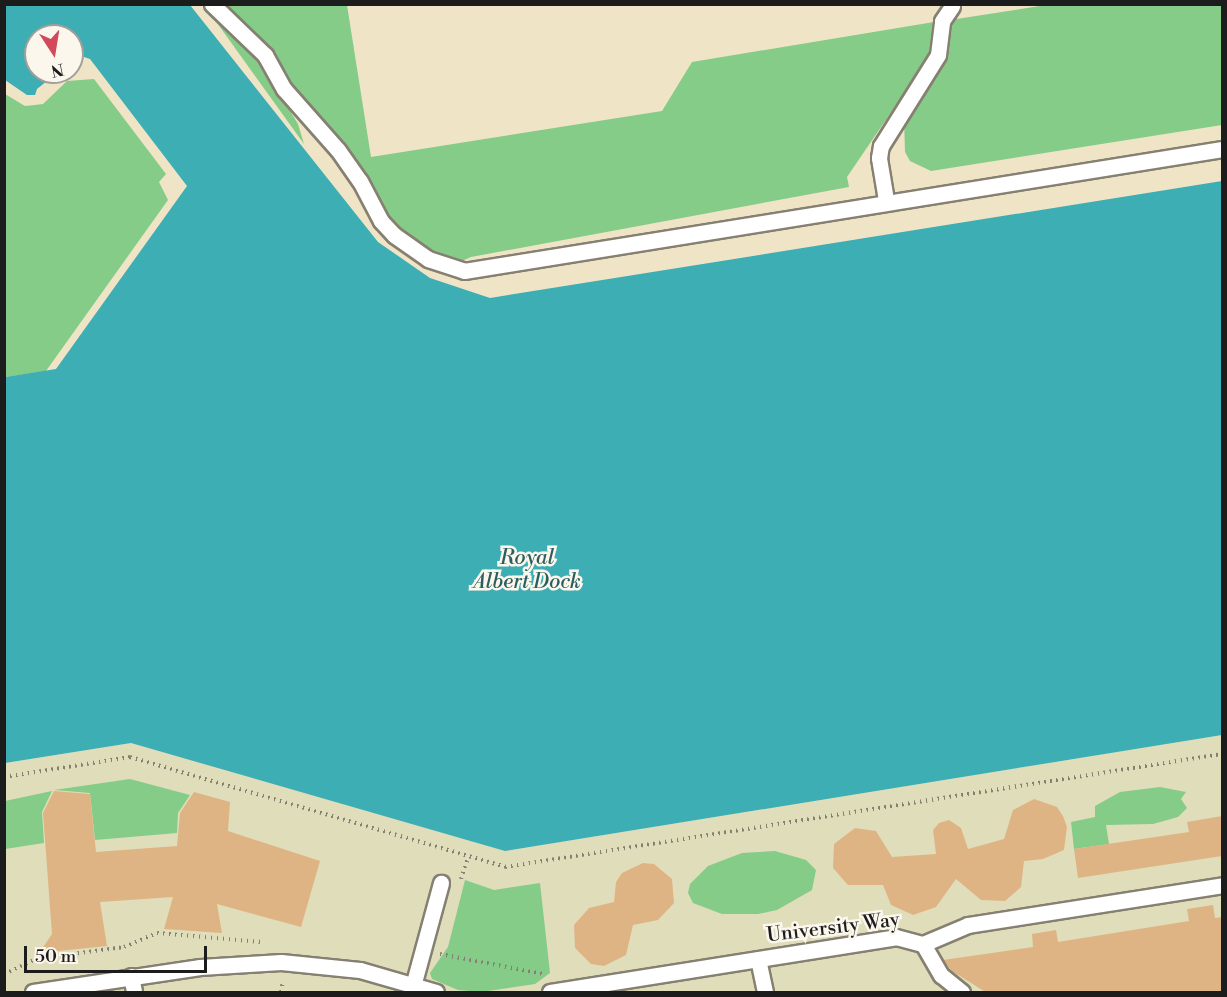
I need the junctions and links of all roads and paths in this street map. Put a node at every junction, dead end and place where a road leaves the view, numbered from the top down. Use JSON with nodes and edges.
{"nodes":[{"id":1,"x":212,"y":4,"type":"edge"},
{"id":2,"x":952,"y":6,"type":"dead end"},
{"id":3,"x":1222,"y":149,"type":"edge"},
{"id":4,"x":886,"y":200,"type":"junction"},
{"id":5,"x":1222,"y":754,"type":"edge"},
{"id":6,"x":4,"y":777,"type":"edge"},
{"id":7,"x":441,"y":883,"type":"dead end"},
{"id":8,"x":1222,"y":885,"type":"edge"},
{"id":9,"x":923,"y":944,"type":"junction"},
{"id":10,"x":440,"y":954,"type":"dead end"},
{"id":11,"x":758,"y":959,"type":"junction"},
{"id":12,"x":131,"y":976,"type":"junction"},
{"id":13,"x":647,"y":977,"type":"junction"},
{"id":14,"x":283,"y":985,"type":"dead end"},
{"id":15,"x":413,"y":986,"type":"junction"},
{"id":16,"x":547,"y":987,"type":"edge"},
{"id":17,"x":33,"y":993,"type":"edge"},
{"id":18,"x":134,"y":993,"type":"edge"},
{"id":19,"x":281,"y":993,"type":"edge"},
{"id":20,"x":436,"y":993,"type":"edge"},
{"id":21,"x":650,"y":993,"type":"edge"},
{"id":22,"x":765,"y":993,"type":"edge"},
{"id":23,"x":962,"y":993,"type":"edge"}],
"edges":[{"from":1,"to":4,"type":"lane"},
{"from":2,"to":4,"type":"lane"},
{"from":3,"to":4,"type":"lane"},
{"from":5,"to":6,"type":"path"},
{"from":7,"to":15,"type":"lane"},
{"from":8,"to":9,"type":"lane","name":"University Way"},
{"from":9,"to":11,"type":"lane","name":"University Way"},
{"from":9,"to":23,"type":"lane"},
{"from":10,"to":16,"type":"path"},
{"from":11,"to":13,"type":"lane","name":"University Way"},
{"from":11,"to":22,"type":"lane"},
{"from":12,"to":15,"type":"lane"},
{"from":12,"to":17,"type":"lane"},
{"from":12,"to":18,"type":"lane"},
{"from":13,"to":16,"type":"lane","name":"University Way"},
{"from":13,"to":21,"type":"lane"},
{"from":14,"to":19,"type":"path"},
{"from":15,"to":20,"type":"lane"}]}
